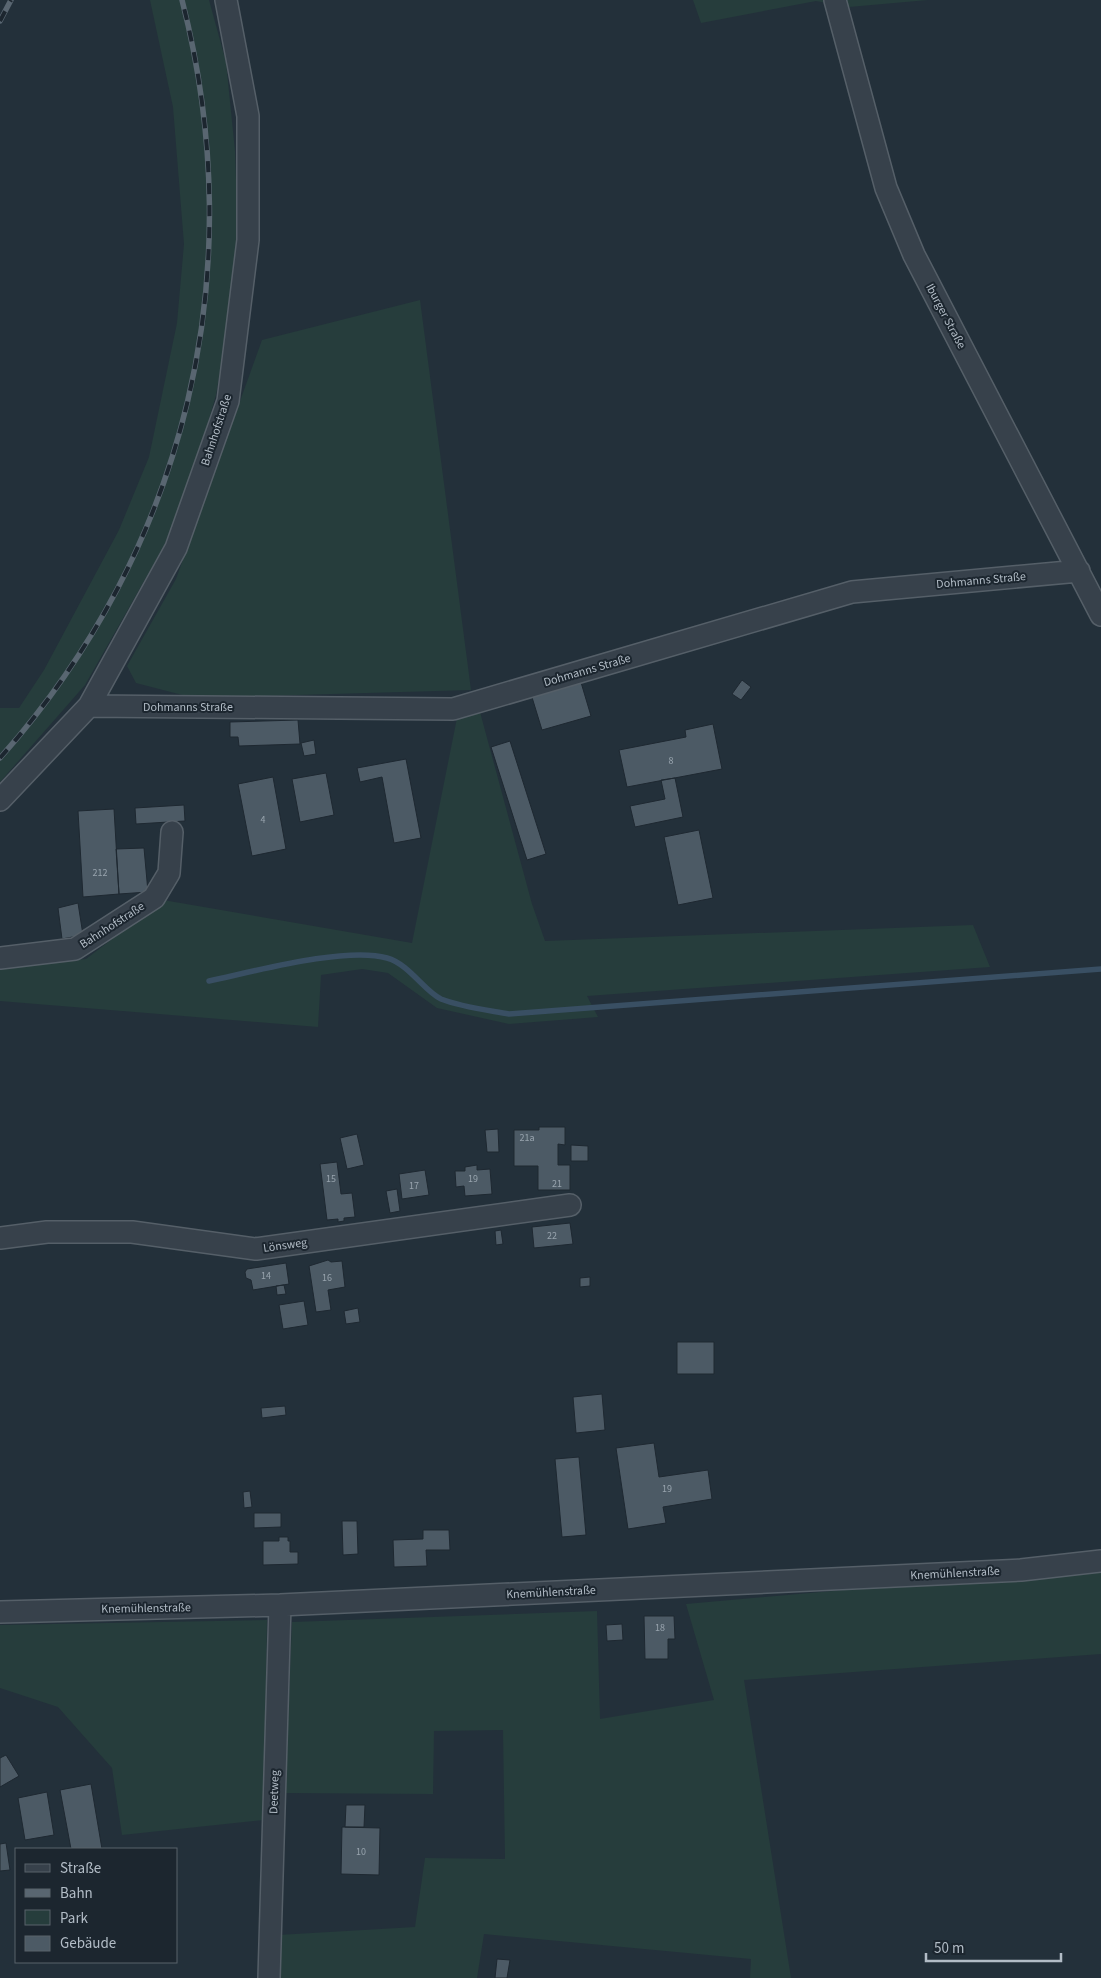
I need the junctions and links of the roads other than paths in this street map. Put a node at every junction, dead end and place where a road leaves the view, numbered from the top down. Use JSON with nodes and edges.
{"nodes":[{"id":1,"x":226,"y":0,"type":"edge"},
{"id":2,"x":835,"y":0,"type":"edge"},
{"id":3,"x":1079,"y":571,"type":"junction"},
{"id":4,"x":1101,"y":615,"type":"edge"},
{"id":5,"x":89,"y":706,"type":"junction"},
{"id":6,"x":0,"y":800,"type":"edge"},
{"id":7,"x":172,"y":832,"type":"dead end"},
{"id":8,"x":0,"y":958,"type":"edge"},
{"id":9,"x":570,"y":1205,"type":"dead end"},
{"id":10,"x":0,"y":1238,"type":"edge"},
{"id":11,"x":1101,"y":1561,"type":"edge"},
{"id":12,"x":280,"y":1605,"type":"junction"},
{"id":13,"x":0,"y":1612,"type":"edge"},
{"id":14,"x":269,"y":1978,"type":"edge"}],
"edges":[{"from":1,"to":5,"type":"street","name":"Bahnhofstraße"},
{"from":2,"to":3,"type":"street","name":"Iburger Straße"},
{"from":3,"to":4,"type":"street","name":"Iburger Straße"},
{"from":3,"to":5,"type":"street","name":"Dohmanns Straße"},
{"from":5,"to":6,"type":"street","name":"Bahnhofstraße"},
{"from":7,"to":8,"type":"street","name":"Bahnhofstraße"},
{"from":9,"to":10,"type":"street","name":"Lönsweg"},
{"from":11,"to":12,"type":"street","name":"Knemühlenstraße"},
{"from":12,"to":13,"type":"street","name":"Knemühlenstraße"},
{"from":12,"to":14,"type":"street","name":"Deetweg"}]}
